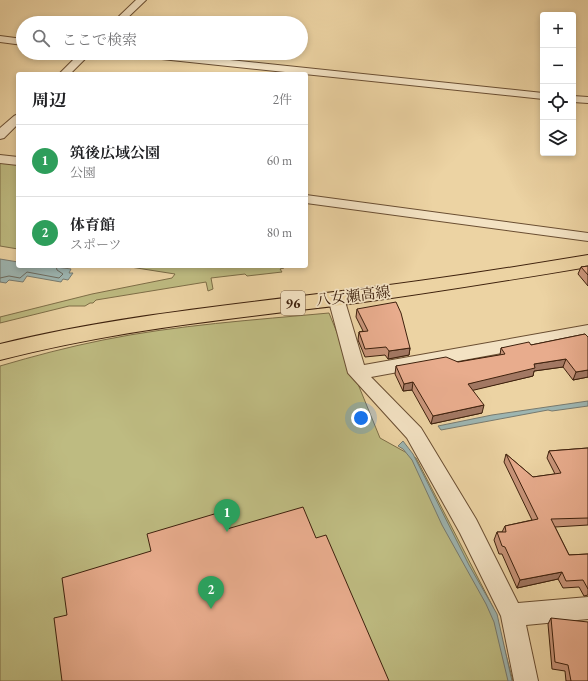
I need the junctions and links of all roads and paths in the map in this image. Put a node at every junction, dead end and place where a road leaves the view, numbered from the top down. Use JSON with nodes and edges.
{"nodes":[{"id":1,"x":141,"y":0,"type":"edge"},
{"id":2,"x":124,"y":16,"type":"edge"},
{"id":3,"x":0,"y":39,"type":"edge"},
{"id":4,"x":16,"y":41,"type":"edge"},
{"id":5,"x":79,"y":60,"type":"edge"},
{"id":6,"x":200,"y":60,"type":"edge"},
{"id":7,"x":66,"y":72,"type":"edge"},
{"id":8,"x":540,"y":96,"type":"edge"},
{"id":9,"x":576,"y":99,"type":"edge"},
{"id":10,"x":588,"y":100,"type":"edge"},
{"id":11,"x":16,"y":120,"type":"edge"},
{"id":12,"x":0,"y":135,"type":"edge"},
{"id":13,"x":0,"y":159,"type":"edge"},
{"id":14,"x":16,"y":161,"type":"edge"},
{"id":15,"x":308,"y":199,"type":"edge"},
{"id":16,"x":588,"y":237,"type":"edge"},
{"id":17,"x":588,"y":261,"type":"edge"},
{"id":18,"x":336,"y":298,"type":"junction"},
{"id":19,"x":588,"y":331,"type":"edge"},
{"id":20,"x":0,"y":352,"type":"edge"},
{"id":21,"x":357,"y":373,"type":"junction"},
{"id":22,"x":588,"y":608,"type":"edge"},
{"id":23,"x":512,"y":615,"type":"junction"},
{"id":24,"x":526,"y":681,"type":"edge"}],
"edges":[{"from":1,"to":2,"type":"street"},
{"from":3,"to":4,"type":"street"},
{"from":5,"to":7,"type":"street"},
{"from":6,"to":8,"type":"street"},
{"from":9,"to":10,"type":"street"},
{"from":11,"to":12,"type":"street"},
{"from":13,"to":14,"type":"street"},
{"from":15,"to":16,"type":"street"},
{"from":17,"to":18,"type":"main road","name":"八女瀬高線","number":"96"},
{"from":18,"to":20,"type":"main road","name":"八女瀬高線","number":"96"},
{"from":18,"to":21,"type":"street"},
{"from":19,"to":21,"type":"street"},
{"from":21,"to":23,"type":"street"},
{"from":22,"to":23,"type":"street"},
{"from":23,"to":24,"type":"street"}]}
